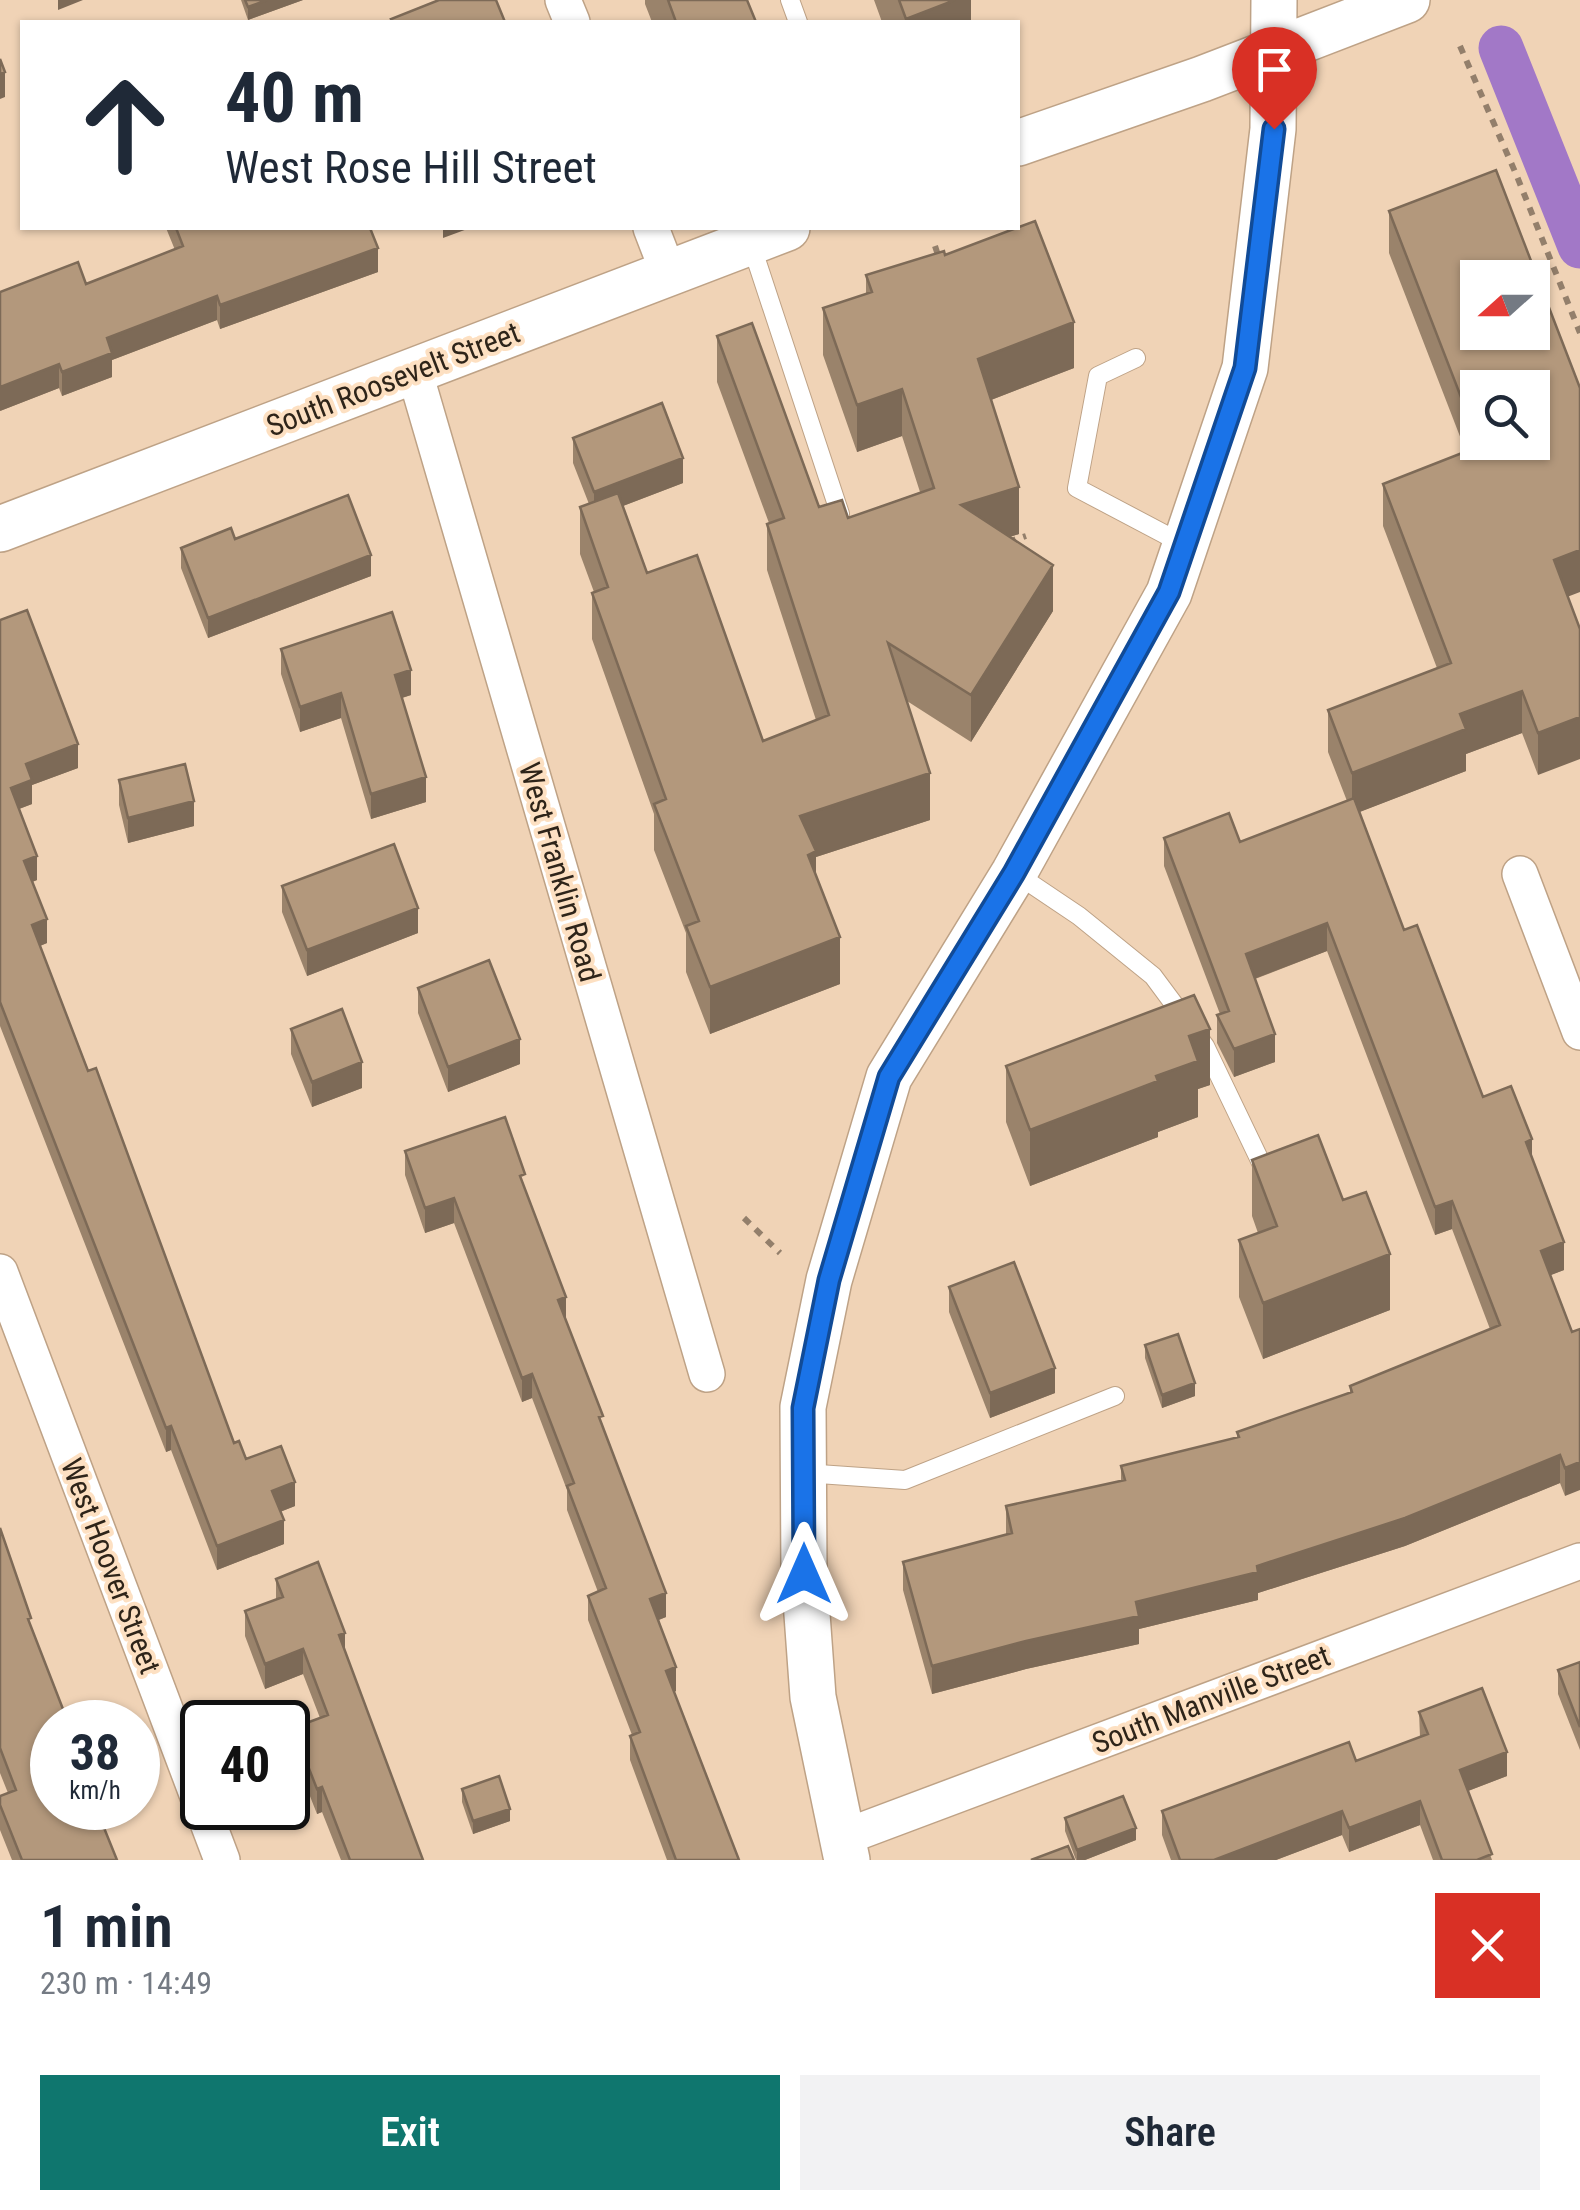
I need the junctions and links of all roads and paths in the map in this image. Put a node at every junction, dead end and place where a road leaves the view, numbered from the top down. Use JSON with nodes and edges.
{"nodes":[{"id":1,"x":1274,"y":0,"type":"edge"},
{"id":2,"x":1406,"y":0,"type":"edge"},
{"id":3,"x":1460,"y":46,"type":"dead end"},
{"id":4,"x":1273,"y":52,"type":"junction"},
{"id":5,"x":1020,"y":142,"type":"edge"},
{"id":6,"x":652,"y":230,"type":"edge"},
{"id":7,"x":769,"y":235,"type":"edge"},
{"id":8,"x":934,"y":246,"type":"dead end"},
{"id":9,"x":941,"y":265,"type":"edge"},
{"id":10,"x":668,"y":272,"type":"junction"},
{"id":11,"x":1580,"y":333,"type":"edge"},
{"id":12,"x":1136,"y":358,"type":"dead end"},
{"id":13,"x":414,"y":370,"type":"junction"},
{"id":14,"x":840,"y":514,"type":"edge"},
{"id":15,"x":0,"y":529,"type":"edge"},
{"id":16,"x":1026,"y":536,"type":"dead end"},
{"id":17,"x":1185,"y":546,"type":"junction"},
{"id":18,"x":990,"y":547,"type":"edge"},
{"id":19,"x":1014,"y":873,"type":"junction"},
{"id":20,"x":1520,"y":874,"type":"dead end"},
{"id":21,"x":1580,"y":1032,"type":"edge"},
{"id":22,"x":1265,"y":1172,"type":"edge"},
{"id":23,"x":744,"y":1218,"type":"dead end"},
{"id":24,"x":780,"y":1253,"type":"dead end"},
{"id":25,"x":0,"y":1272,"type":"edge"},
{"id":26,"x":706,"y":1374,"type":"dead end"},
{"id":27,"x":1115,"y":1396,"type":"dead end"},
{"id":28,"x":804,"y":1474,"type":"junction"},
{"id":29,"x":1580,"y":1561,"type":"edge"},
{"id":30,"x":844,"y":1849,"type":"edge"},
{"id":31,"x":222,"y":1860,"type":"edge"}],
"edges":[{"from":1,"to":4,"type":"street"},
{"from":2,"to":4,"type":"street"},
{"from":3,"to":11,"type":"path"},
{"from":4,"to":5,"type":"street"},
{"from":4,"to":17,"type":"street"},
{"from":6,"to":10,"type":"street"},
{"from":7,"to":10,"type":"street","name":"South Roosevelt Street"},
{"from":7,"to":14,"type":"lane"},
{"from":8,"to":9,"type":"path"},
{"from":10,"to":13,"type":"street","name":"South Roosevelt Street"},
{"from":12,"to":17,"type":"lane"},
{"from":13,"to":15,"type":"street","name":"South Roosevelt Street"},
{"from":13,"to":26,"type":"street","name":"West Franklin Road"},
{"from":16,"to":18,"type":"path"},
{"from":17,"to":19,"type":"street"},
{"from":19,"to":22,"type":"lane"},
{"from":19,"to":28,"type":"street"},
{"from":20,"to":21,"type":"street"},
{"from":23,"to":24,"type":"path"},
{"from":25,"to":31,"type":"street","name":"West Hoover Street"},
{"from":27,"to":28,"type":"lane"},
{"from":28,"to":30,"type":"street"},
{"from":29,"to":30,"type":"street","name":"South Manville Street"}]}
